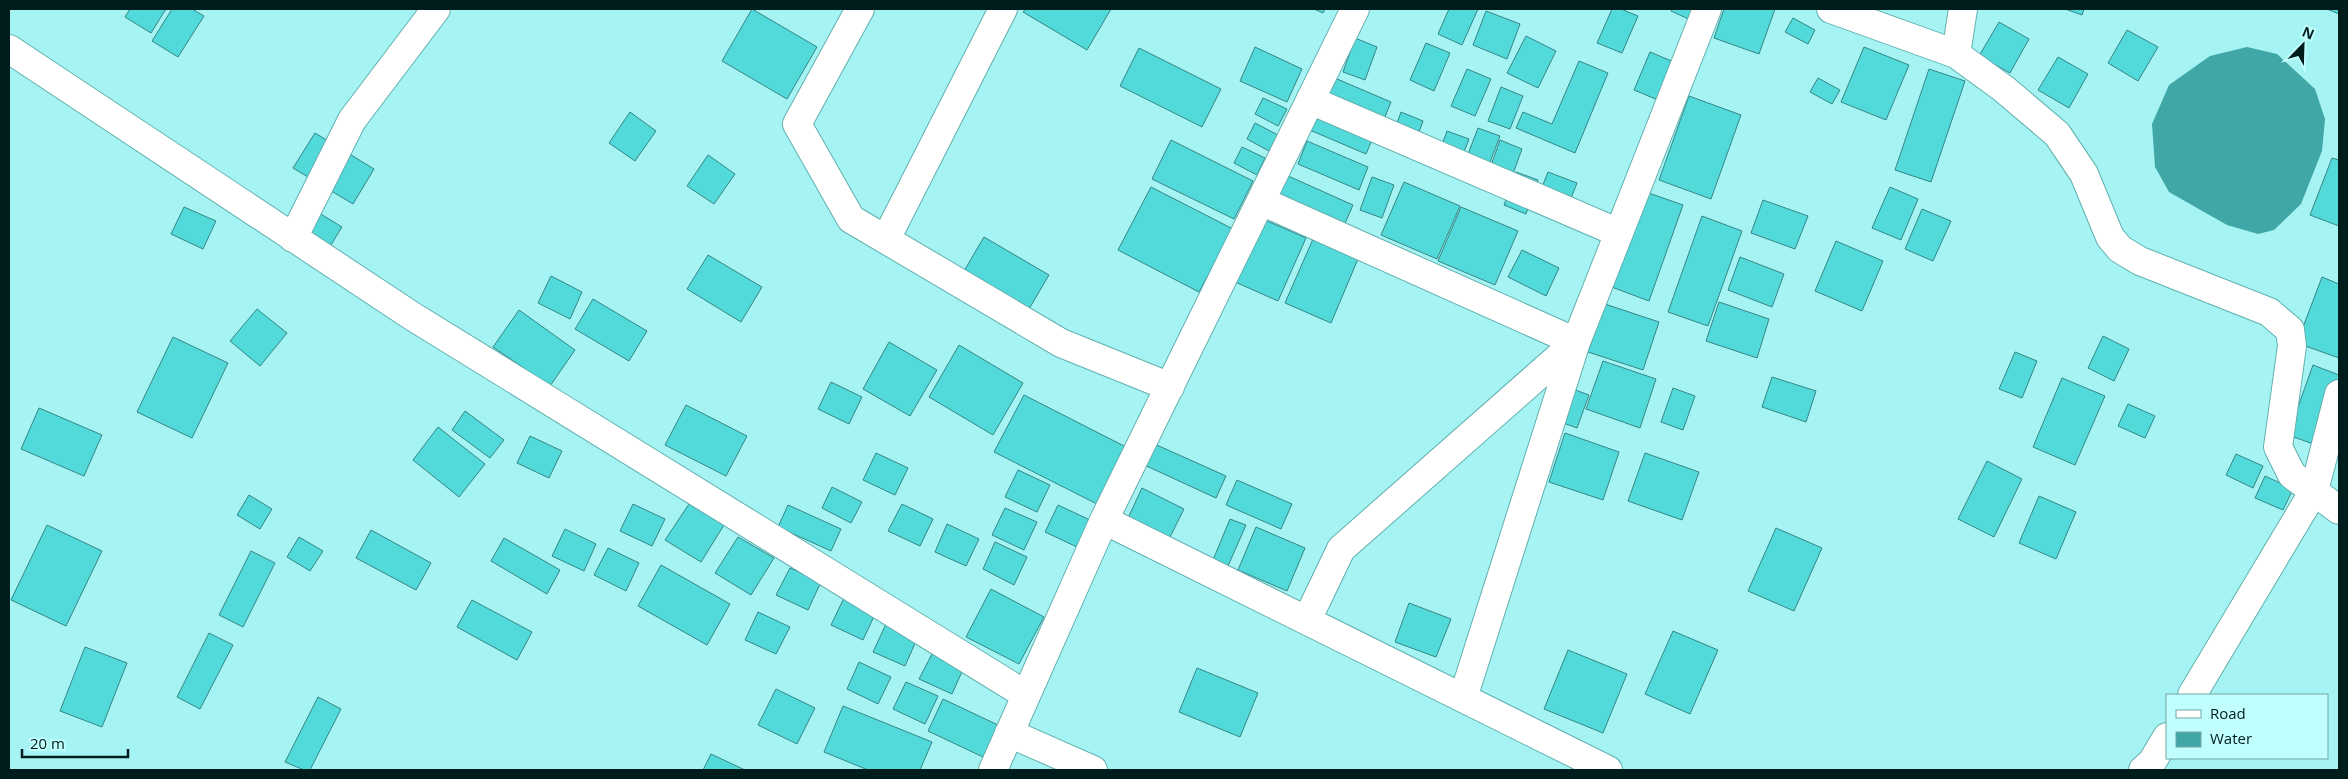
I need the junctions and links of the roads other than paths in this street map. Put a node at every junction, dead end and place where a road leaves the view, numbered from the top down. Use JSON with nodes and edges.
{"nodes":[{"id":1,"x":436,"y":9,"type":"edge"},
{"id":2,"x":860,"y":9,"type":"edge"},
{"id":3,"x":1003,"y":9,"type":"edge"},
{"id":4,"x":1355,"y":9,"type":"edge"},
{"id":5,"x":1707,"y":9,"type":"edge"},
{"id":6,"x":1831,"y":9,"type":"edge"},
{"id":7,"x":1963,"y":9,"type":"edge"},
{"id":8,"x":9,"y":49,"type":"edge"},
{"id":9,"x":1956,"y":54,"type":"junction"},
{"id":10,"x":1310,"y":100,"type":"junction"},
{"id":11,"x":1261,"y":201,"type":"junction"},
{"id":12,"x":1619,"y":233,"type":"junction"},
{"id":13,"x":293,"y":238,"type":"junction"},
{"id":14,"x":886,"y":239,"type":"junction"},
{"id":15,"x":1576,"y":342,"type":"junction"},
{"id":16,"x":1170,"y":386,"type":"junction"},
{"id":17,"x":2339,"y":394,"type":"edge"},
{"id":18,"x":2314,"y":491,"type":"junction"},
{"id":19,"x":2339,"y":510,"type":"edge"},
{"id":20,"x":1104,"y":520,"type":"junction"},
{"id":21,"x":1307,"y":620,"type":"junction"},
{"id":22,"x":2193,"y":694,"type":"edge"},
{"id":23,"x":1026,"y":695,"type":"junction"},
{"id":24,"x":1463,"y":698,"type":"junction"},
{"id":25,"x":1009,"y":733,"type":"junction"},
{"id":26,"x":2166,"y":740,"type":"edge"},
{"id":27,"x":992,"y":770,"type":"edge"},
{"id":28,"x":1093,"y":770,"type":"edge"},
{"id":29,"x":1608,"y":770,"type":"edge"},
{"id":30,"x":2144,"y":770,"type":"edge"}],
"edges":[{"from":1,"to":13,"type":"street"},
{"from":2,"to":14,"type":"street"},
{"from":3,"to":14,"type":"street"},
{"from":4,"to":10,"type":"street"},
{"from":5,"to":12,"type":"street"},
{"from":6,"to":9,"type":"street"},
{"from":7,"to":9,"type":"street"},
{"from":8,"to":13,"type":"street"},
{"from":9,"to":18,"type":"street"},
{"from":10,"to":11,"type":"street"},
{"from":10,"to":12,"type":"street"},
{"from":11,"to":15,"type":"street"},
{"from":11,"to":16,"type":"street"},
{"from":12,"to":15,"type":"street"},
{"from":13,"to":23,"type":"street"},
{"from":14,"to":16,"type":"street"},
{"from":15,"to":21,"type":"street"},
{"from":15,"to":24,"type":"street"},
{"from":16,"to":20,"type":"street"},
{"from":17,"to":18,"type":"street"},
{"from":18,"to":19,"type":"street"},
{"from":18,"to":22,"type":"street"},
{"from":20,"to":21,"type":"street"},
{"from":20,"to":23,"type":"street"},
{"from":21,"to":24,"type":"street"},
{"from":23,"to":25,"type":"street"},
{"from":24,"to":29,"type":"street"},
{"from":25,"to":27,"type":"street"},
{"from":25,"to":28,"type":"street"},
{"from":26,"to":30,"type":"street"}]}
